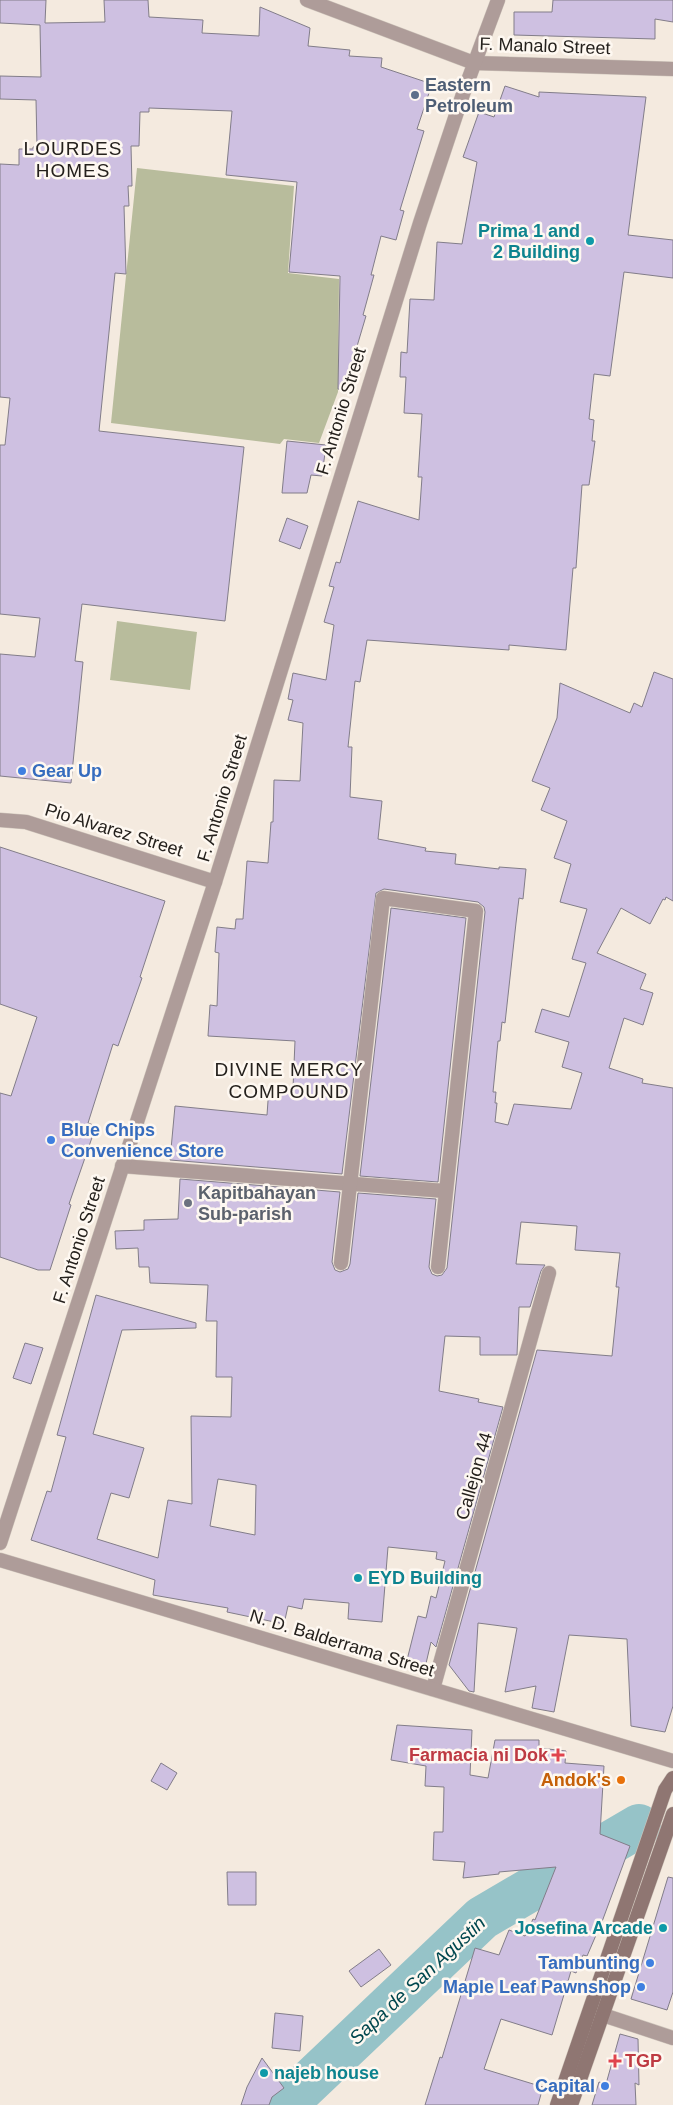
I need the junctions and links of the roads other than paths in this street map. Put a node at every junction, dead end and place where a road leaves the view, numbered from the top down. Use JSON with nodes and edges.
{"nodes":[{"id":1,"x":307,"y":0,"type":"edge"},
{"id":2,"x":498,"y":0,"type":"edge"},
{"id":3,"x":474,"y":63,"type":"junction"},
{"id":4,"x":673,"y":69,"type":"edge"},
{"id":5,"x":0,"y":820,"type":"edge"},
{"id":6,"x":215,"y":882,"type":"junction"},
{"id":7,"x":122,"y":1166,"type":"junction"},
{"id":8,"x":349,"y":1184,"type":"junction"},
{"id":9,"x":445,"y":1190,"type":"junction"},
{"id":10,"x":341,"y":1263,"type":"dead end"},
{"id":11,"x":438,"y":1267,"type":"dead end"},
{"id":12,"x":549,"y":1273,"type":"dead end"},
{"id":13,"x":0,"y":1542,"type":"edge"},
{"id":14,"x":0,"y":1560,"type":"edge"},
{"id":15,"x":433,"y":1689,"type":"junction"},
{"id":16,"x":673,"y":1761,"type":"edge"},
{"id":17,"x":673,"y":1778,"type":"edge"},
{"id":18,"x":673,"y":1814,"type":"edge"},
{"id":19,"x":603,"y":2016,"type":"junction"},
{"id":20,"x":673,"y":2038,"type":"edge"},
{"id":21,"x":557,"y":2105,"type":"edge"},
{"id":22,"x":571,"y":2105,"type":"edge"}],
"edges":[{"from":1,"to":3,"type":"street","name":"F. Manalo Street"},
{"from":2,"to":3,"type":"street","name":"F. Antonio Street"},
{"from":3,"to":4,"type":"street","name":"F. Manalo Street"},
{"from":3,"to":6,"type":"street","name":"F. Antonio Street"},
{"from":5,"to":6,"type":"street","name":"Pio Alvarez Street"},
{"from":6,"to":7,"type":"street","name":"F. Antonio Street"},
{"from":7,"to":8,"type":"street"},
{"from":7,"to":13,"type":"street","name":"F. Antonio Street"},
{"from":8,"to":9,"type":"street"},
{"from":8,"to":9,"type":"street"},
{"from":8,"to":10,"type":"street"},
{"from":9,"to":11,"type":"street"},
{"from":12,"to":15,"type":"street","name":"Callejon 44"},
{"from":14,"to":15,"type":"street","name":"N. D. Balderrama Street"},
{"from":15,"to":16,"type":"street","name":"N. D. Balderrama Street"},
{"from":17,"to":21,"type":"main road"},
{"from":18,"to":19,"type":"main road"},
{"from":19,"to":20,"type":"street"},
{"from":19,"to":22,"type":"main road"}]}
